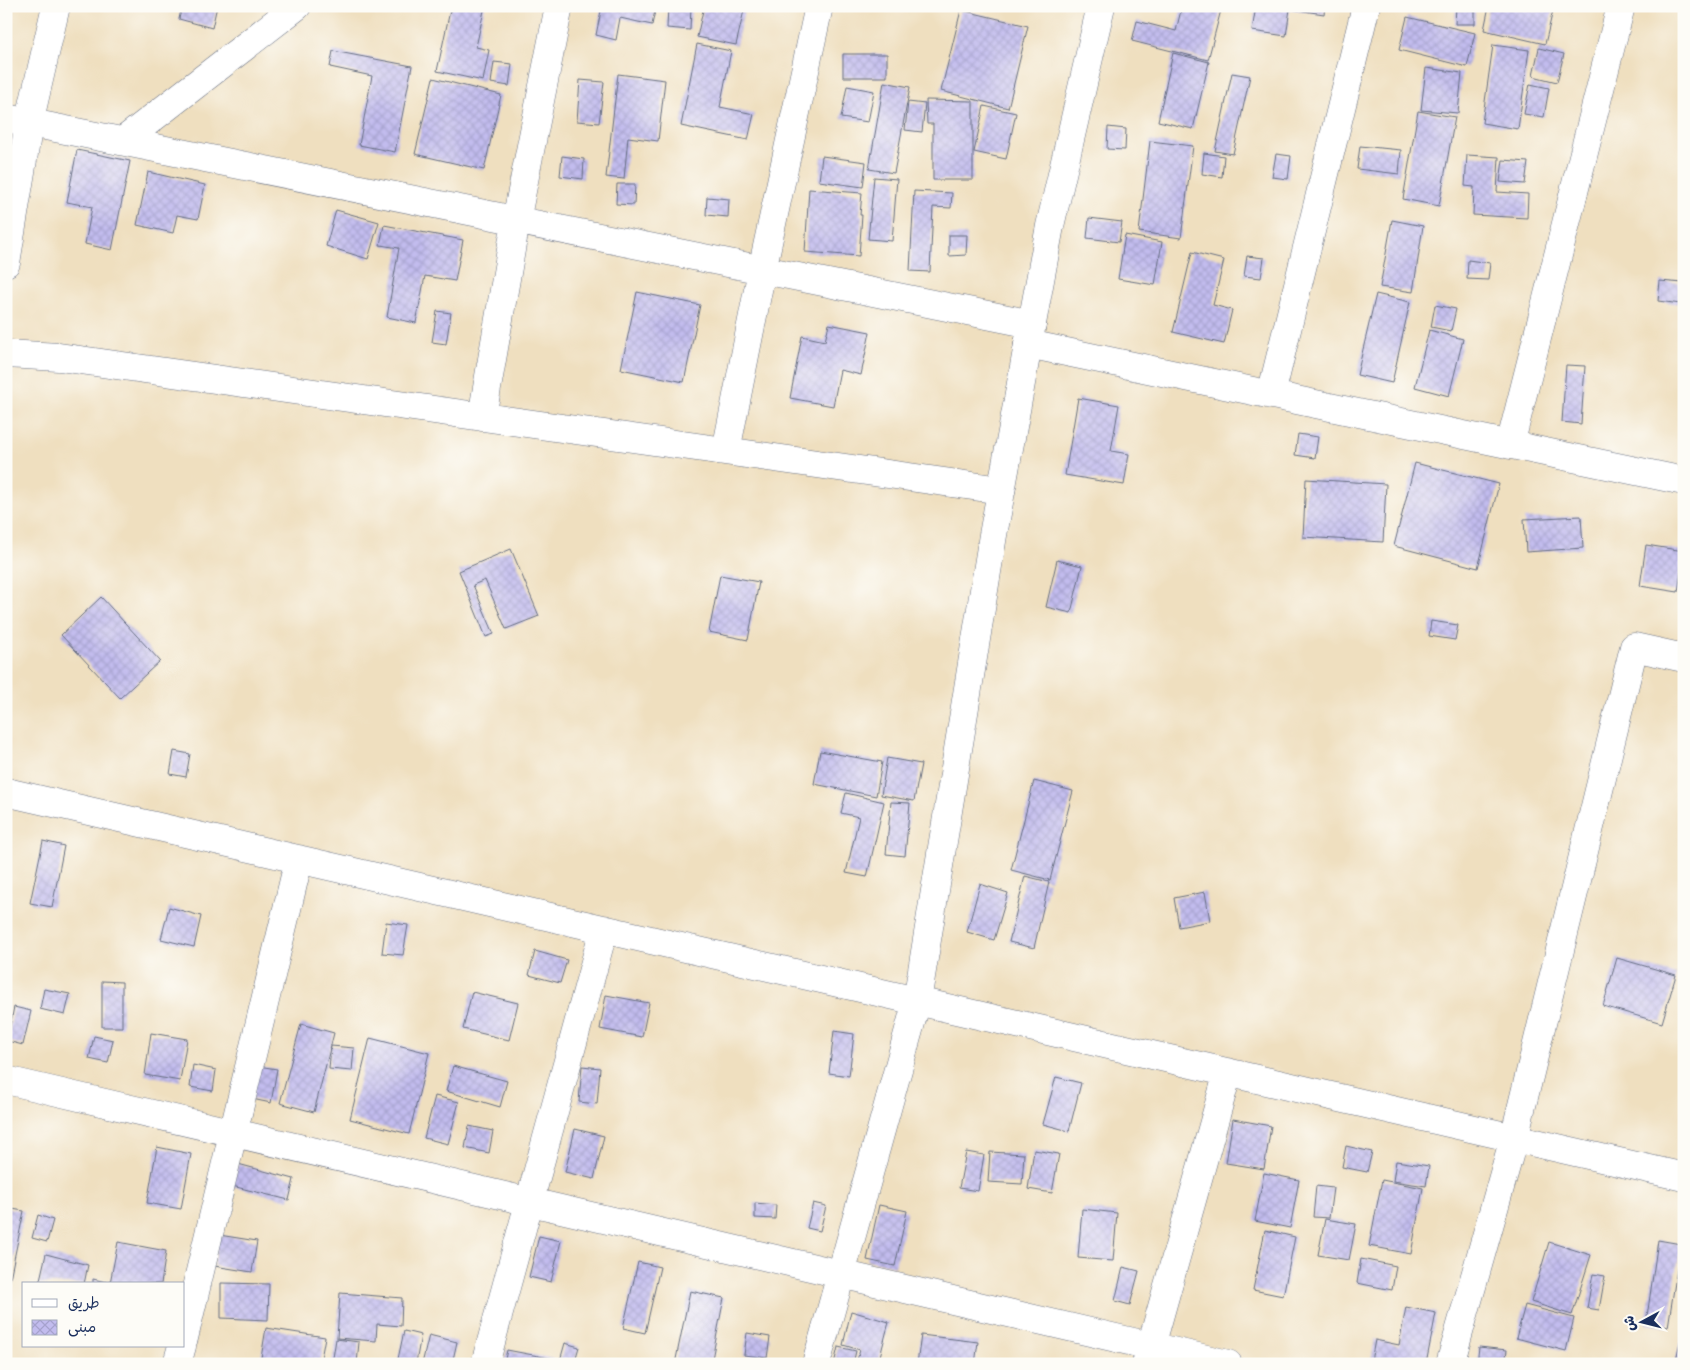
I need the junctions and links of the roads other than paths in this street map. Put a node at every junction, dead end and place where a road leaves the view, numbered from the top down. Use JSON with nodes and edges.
{"nodes":[{"id":1,"x":56,"y":6,"type":"edge"},
{"id":2,"x":297,"y":6,"type":"edge"},
{"id":3,"x":559,"y":6,"type":"edge"},
{"id":4,"x":819,"y":6,"type":"edge"},
{"id":5,"x":1101,"y":6,"type":"edge"},
{"id":6,"x":1366,"y":6,"type":"edge"},
{"id":7,"x":1621,"y":6,"type":"edge"},
{"id":8,"x":18,"y":120,"type":"edge"},
{"id":9,"x":123,"y":142,"type":"junction"},
{"id":10,"x":516,"y":221,"type":"junction"},
{"id":11,"x":6,"y":264,"type":"edge"},
{"id":12,"x":762,"y":270,"type":"junction"},
{"id":13,"x":1030,"y":334,"type":"junction"},
{"id":14,"x":6,"y":354,"type":"edge"},
{"id":15,"x":1272,"y":395,"type":"junction"},
{"id":16,"x":482,"y":417,"type":"junction"},
{"id":17,"x":1510,"y":444,"type":"junction"},
{"id":18,"x":726,"y":451,"type":"junction"},
{"id":19,"x":1684,"y":481,"type":"edge"},
{"id":20,"x":1001,"y":490,"type":"junction"},
{"id":21,"x":1684,"y":658,"type":"edge"},
{"id":22,"x":6,"y":792,"type":"edge"},
{"id":23,"x":299,"y":859,"type":"junction"},
{"id":24,"x":604,"y":929,"type":"junction"},
{"id":25,"x":917,"y":1001,"type":"junction"},
{"id":26,"x":1228,"y":1072,"type":"junction"},
{"id":27,"x":6,"y":1080,"type":"edge"},
{"id":28,"x":233,"y":1133,"type":"junction"},
{"id":29,"x":1514,"y":1138,"type":"junction"},
{"id":30,"x":1684,"y":1176,"type":"edge"},
{"id":31,"x":529,"y":1201,"type":"junction"},
{"id":32,"x":841,"y":1274,"type":"junction"},
{"id":33,"x":185,"y":1334,"type":"edge"},
{"id":34,"x":182,"y":1348,"type":"edge"},
{"id":35,"x":1148,"y":1355,"type":"edge"},
{"id":36,"x":178,"y":1364,"type":"edge"},
{"id":37,"x":485,"y":1364,"type":"edge"},
{"id":38,"x":816,"y":1364,"type":"edge"},
{"id":39,"x":1228,"y":1364,"type":"edge"},
{"id":40,"x":1450,"y":1364,"type":"edge"}],
"edges":[{"from":1,"to":8,"type":"street"},
{"from":2,"to":9,"type":"street"},
{"from":3,"to":10,"type":"street"},
{"from":4,"to":12,"type":"street"},
{"from":5,"to":13,"type":"street"},
{"from":6,"to":15,"type":"street"},
{"from":7,"to":17,"type":"street"},
{"from":8,"to":9,"type":"street"},
{"from":8,"to":11,"type":"street"},
{"from":9,"to":10,"type":"street"},
{"from":10,"to":12,"type":"street"},
{"from":10,"to":16,"type":"street"},
{"from":12,"to":13,"type":"street"},
{"from":12,"to":18,"type":"street"},
{"from":13,"to":15,"type":"street"},
{"from":13,"to":20,"type":"street"},
{"from":14,"to":16,"type":"street"},
{"from":15,"to":17,"type":"street"},
{"from":16,"to":18,"type":"street"},
{"from":17,"to":19,"type":"street"},
{"from":18,"to":20,"type":"street"},
{"from":20,"to":25,"type":"street"},
{"from":21,"to":29,"type":"street"},
{"from":22,"to":23,"type":"street"},
{"from":23,"to":24,"type":"street"},
{"from":23,"to":28,"type":"street"},
{"from":24,"to":25,"type":"street"},
{"from":24,"to":31,"type":"street"},
{"from":25,"to":26,"type":"street"},
{"from":25,"to":32,"type":"street"},
{"from":26,"to":29,"type":"street"},
{"from":26,"to":35,"type":"street"},
{"from":27,"to":28,"type":"street"},
{"from":28,"to":31,"type":"street"},
{"from":28,"to":33,"type":"street"},
{"from":29,"to":30,"type":"street"},
{"from":29,"to":40,"type":"street"},
{"from":31,"to":32,"type":"street"},
{"from":31,"to":37,"type":"street"},
{"from":32,"to":35,"type":"street"},
{"from":32,"to":38,"type":"street"},
{"from":34,"to":36,"type":"street"},
{"from":35,"to":39,"type":"street"}]}
